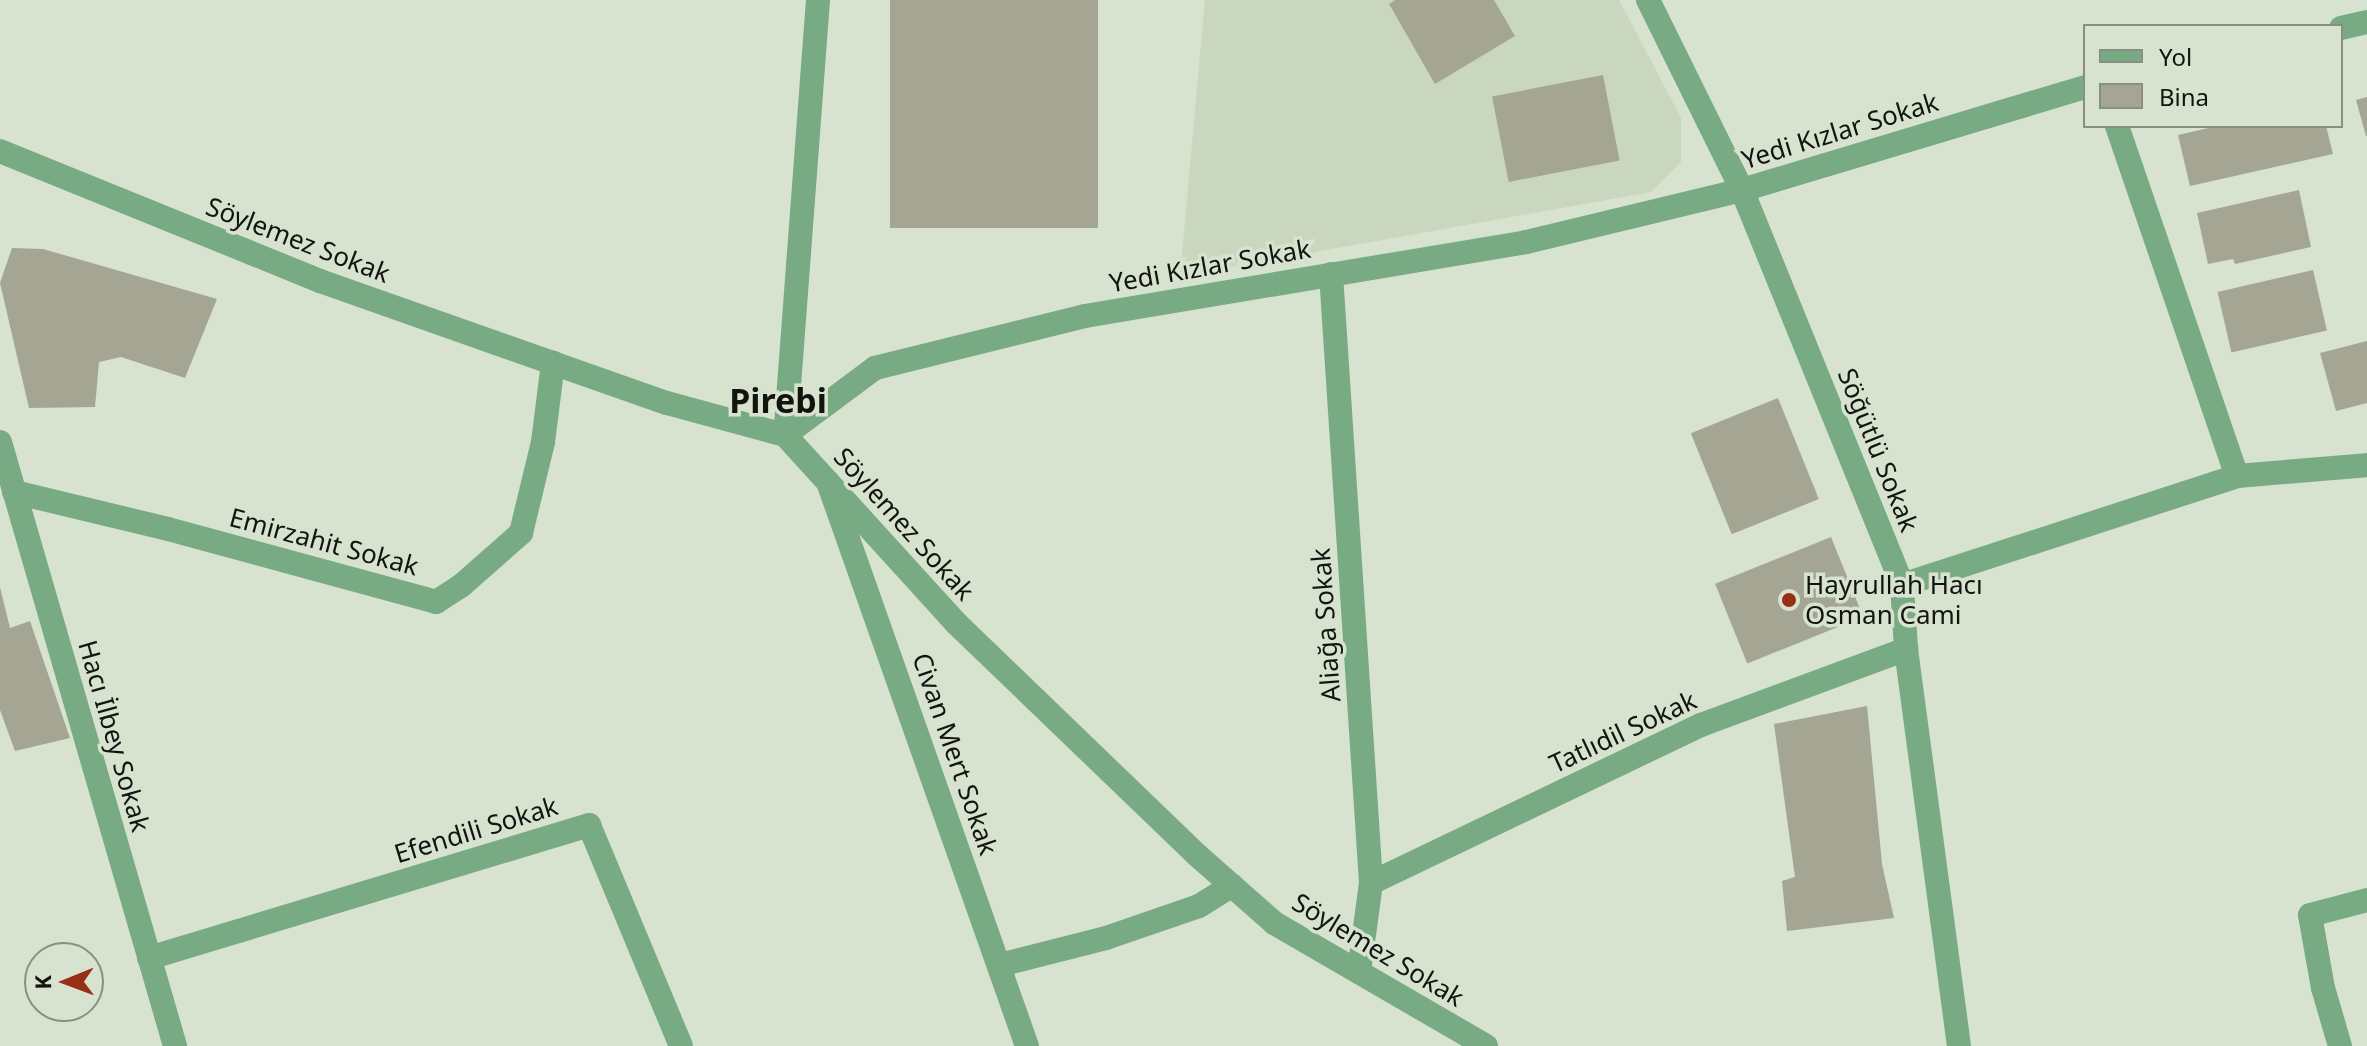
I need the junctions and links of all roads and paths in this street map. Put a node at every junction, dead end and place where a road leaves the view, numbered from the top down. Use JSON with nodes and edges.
{"nodes":[{"id":1,"x":818,"y":0,"type":"edge"},
{"id":2,"x":1648,"y":0,"type":"edge"},
{"id":3,"x":2367,"y":22,"type":"edge"},
{"id":4,"x":2343,"y":28,"type":"edge"},
{"id":5,"x":2083,"y":88,"type":"edge"},
{"id":6,"x":2118,"y":128,"type":"edge"},
{"id":7,"x":0,"y":151,"type":"edge"},
{"id":8,"x":1742,"y":190,"type":"junction"},
{"id":9,"x":1331,"y":274,"type":"junction"},
{"id":10,"x":553,"y":363,"type":"junction"},
{"id":11,"x":785,"y":435,"type":"junction"},
{"id":12,"x":0,"y":442,"type":"edge"},
{"id":13,"x":2367,"y":465,"type":"edge"},
{"id":14,"x":2237,"y":476,"type":"junction"},
{"id":15,"x":828,"y":481,"type":"junction"},
{"id":16,"x":14,"y":492,"type":"junction"},
{"id":17,"x":1902,"y":585,"type":"junction"},
{"id":18,"x":1906,"y":649,"type":"junction"},
{"id":19,"x":1371,"y":883,"type":"junction"},
{"id":20,"x":1232,"y":885,"type":"junction"},
{"id":21,"x":2367,"y":900,"type":"edge"},
{"id":22,"x":149,"y":958,"type":"junction"},
{"id":23,"x":1000,"y":965,"type":"junction"},
{"id":24,"x":1359,"y":972,"type":"junction"},
{"id":25,"x":175,"y":1046,"type":"edge"},
{"id":26,"x":681,"y":1046,"type":"edge"},
{"id":27,"x":1027,"y":1046,"type":"edge"},
{"id":28,"x":1486,"y":1046,"type":"edge"},
{"id":29,"x":1959,"y":1046,"type":"edge"},
{"id":30,"x":2340,"y":1046,"type":"edge"}],
"edges":[{"from":1,"to":11,"type":"street"},
{"from":2,"to":8,"type":"street","name":"Söğütlü Sokak"},
{"from":3,"to":4,"type":"street"},
{"from":5,"to":8,"type":"street","name":"Yedi Kızlar Sokak"},
{"from":6,"to":14,"type":"street"},
{"from":7,"to":10,"type":"street","name":"Söylemez Sokak"},
{"from":8,"to":9,"type":"street","name":"Yedi Kızlar Sokak"},
{"from":8,"to":17,"type":"street","name":"Söğütlü Sokak"},
{"from":9,"to":11,"type":"street","name":"Yedi Kızlar Sokak"},
{"from":9,"to":19,"type":"street","name":"Aliağa Sokak"},
{"from":10,"to":11,"type":"street","name":"Söylemez Sokak"},
{"from":10,"to":16,"type":"street","name":"Emirzahit Sokak"},
{"from":11,"to":15,"type":"street","name":"Söylemez Sokak"},
{"from":12,"to":16,"type":"street","name":"Hacı İlbey Sokak"},
{"from":13,"to":14,"type":"street"},
{"from":14,"to":17,"type":"street"},
{"from":15,"to":20,"type":"street","name":"Söylemez Sokak"},
{"from":15,"to":23,"type":"street","name":"Civan Mert Sokak"},
{"from":16,"to":22,"type":"street","name":"Hacı İlbey Sokak"},
{"from":17,"to":18,"type":"street","name":"Söğütlü Sokak"},
{"from":18,"to":19,"type":"street","name":"Tatlıdil Sokak"},
{"from":18,"to":29,"type":"street","name":"Söğütlü Sokak"},
{"from":19,"to":24,"type":"street","name":"Aliağa Sokak"},
{"from":20,"to":23,"type":"street"},
{"from":20,"to":24,"type":"street","name":"Söylemez Sokak"},
{"from":21,"to":30,"type":"street"},
{"from":22,"to":25,"type":"street","name":"Hacı İlbey Sokak"},
{"from":22,"to":26,"type":"street","name":"Efendili Sokak"},
{"from":23,"to":27,"type":"street","name":"Civan Mert Sokak"},
{"from":24,"to":28,"type":"street","name":"Söylemez Sokak"}]}
